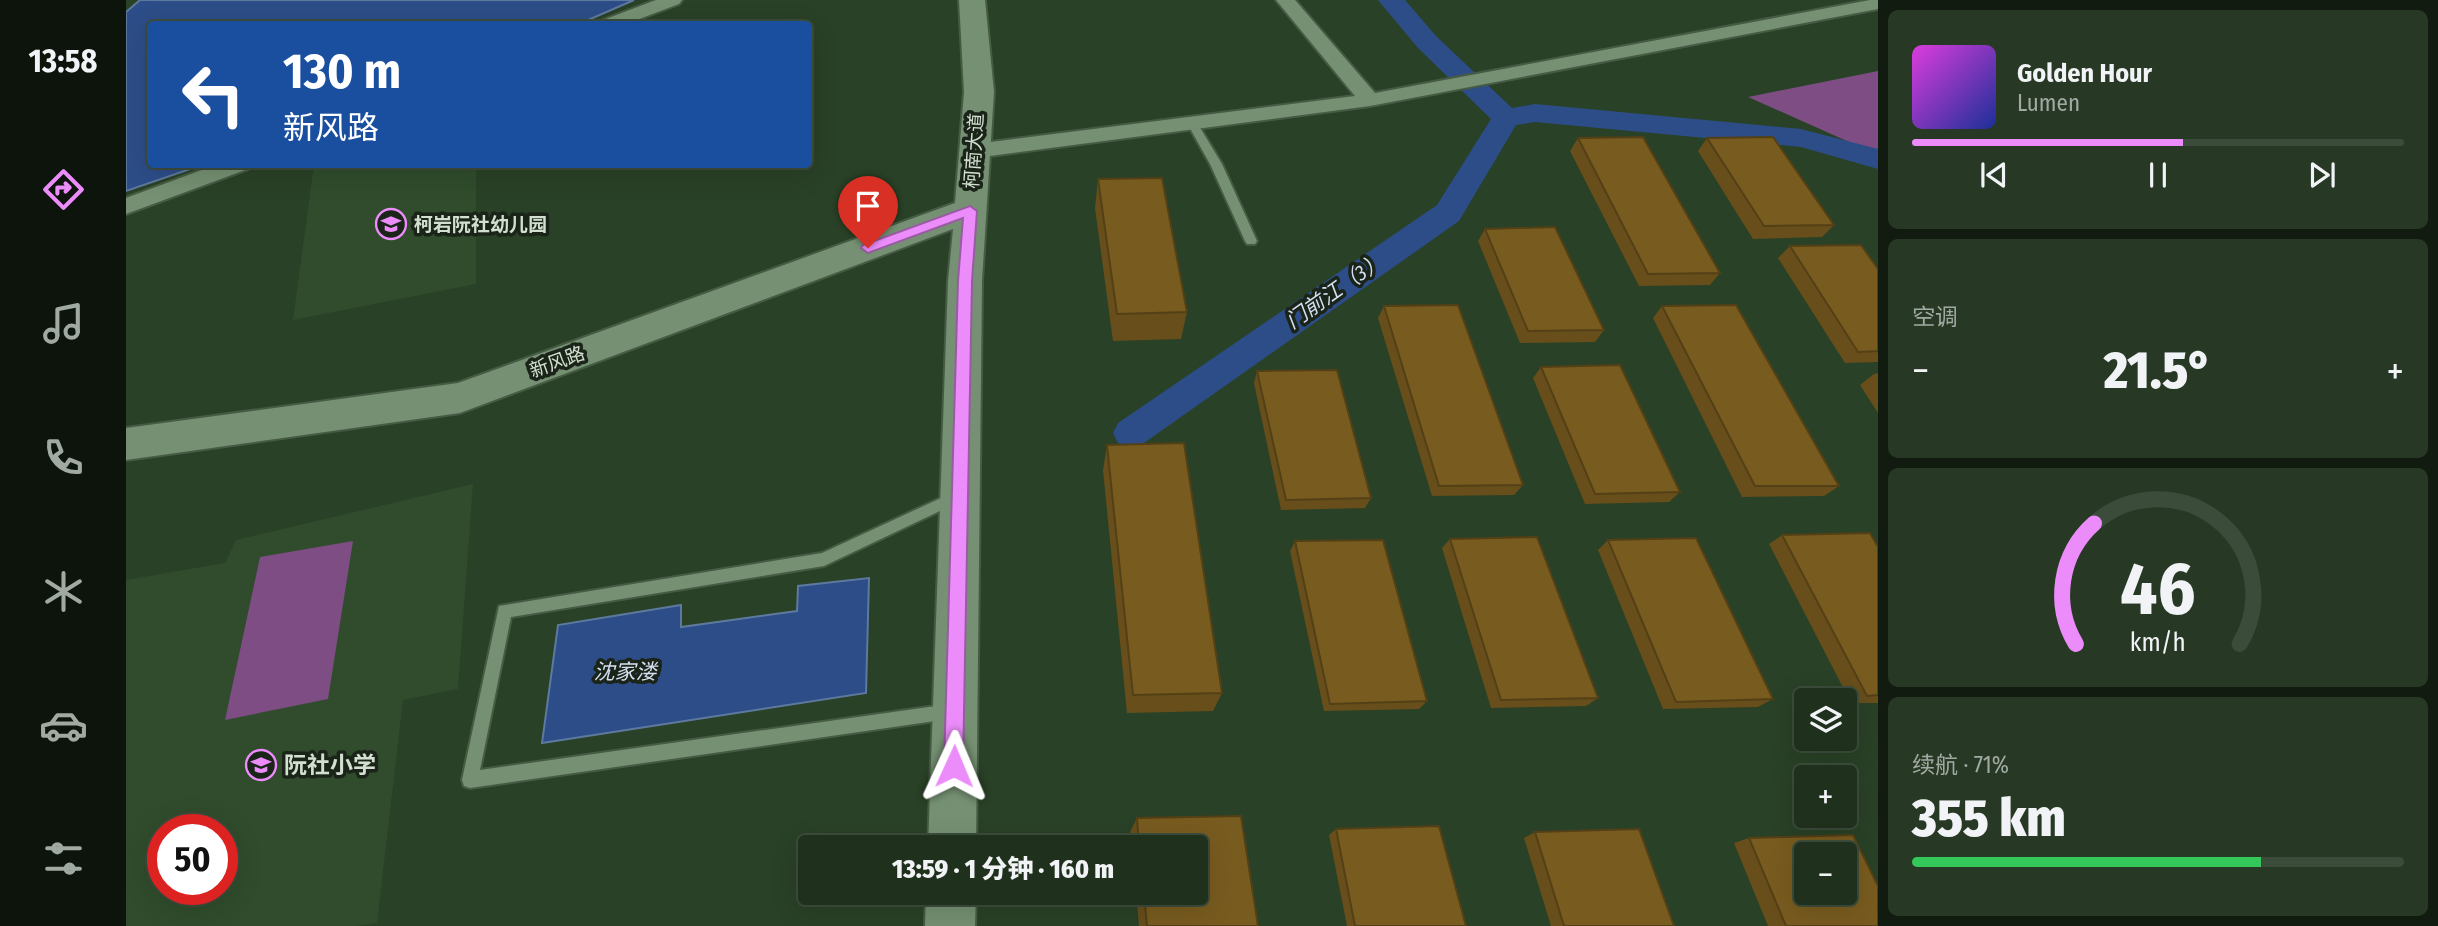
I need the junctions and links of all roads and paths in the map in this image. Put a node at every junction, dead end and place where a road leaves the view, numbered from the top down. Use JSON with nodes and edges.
{"nodes":[{"id":1,"x":673,"y":0,"type":"edge"},
{"id":2,"x":972,"y":0,"type":"edge"},
{"id":3,"x":1285,"y":0,"type":"edge"},
{"id":4,"x":1878,"y":4,"type":"edge"},
{"id":5,"x":618,"y":21,"type":"edge"},
{"id":6,"x":1455,"y":84,"type":"joint"},
{"id":7,"x":1370,"y":100,"type":"junction"},
{"id":8,"x":1192,"y":123,"type":"junction"},
{"id":9,"x":975,"y":151,"type":"junction"},
{"id":10,"x":230,"y":168,"type":"edge"},
{"id":11,"x":126,"y":206,"type":"edge"},
{"id":12,"x":970,"y":211,"type":"junction"},
{"id":13,"x":1251,"y":241,"type":"dead end"},
{"id":14,"x":126,"y":444,"type":"edge"},
{"id":15,"x":960,"y":495,"type":"junction"},
{"id":16,"x":955,"y":711,"type":"junction"},
{"id":17,"x":952,"y":835,"type":"edge"},
{"id":18,"x":951,"y":905,"type":"edge"},
{"id":19,"x":950,"y":926,"type":"edge"}],
"edges":[{"from":1,"to":5,"type":"street"},
{"from":2,"to":9,"type":"main road","name":"柯南大道"},
{"from":3,"to":7,"type":"street"},
{"from":4,"to":6,"type":"street"},
{"from":6,"to":7,"type":"street"},
{"from":7,"to":8,"type":"street"},
{"from":8,"to":9,"type":"street"},
{"from":8,"to":13,"type":"lane"},
{"from":9,"to":12,"type":"main road","name":"柯南大道"},
{"from":10,"to":11,"type":"street"},
{"from":12,"to":14,"type":"main road","name":"新风路"},
{"from":12,"to":15,"type":"main road","name":"柯南大道"},
{"from":15,"to":16,"type":"main road","name":"柯南大道"},
{"from":15,"to":16,"type":"lane"},
{"from":16,"to":17,"type":"main road","name":"柯南大道"},
{"from":18,"to":19,"type":"main road"}]}
